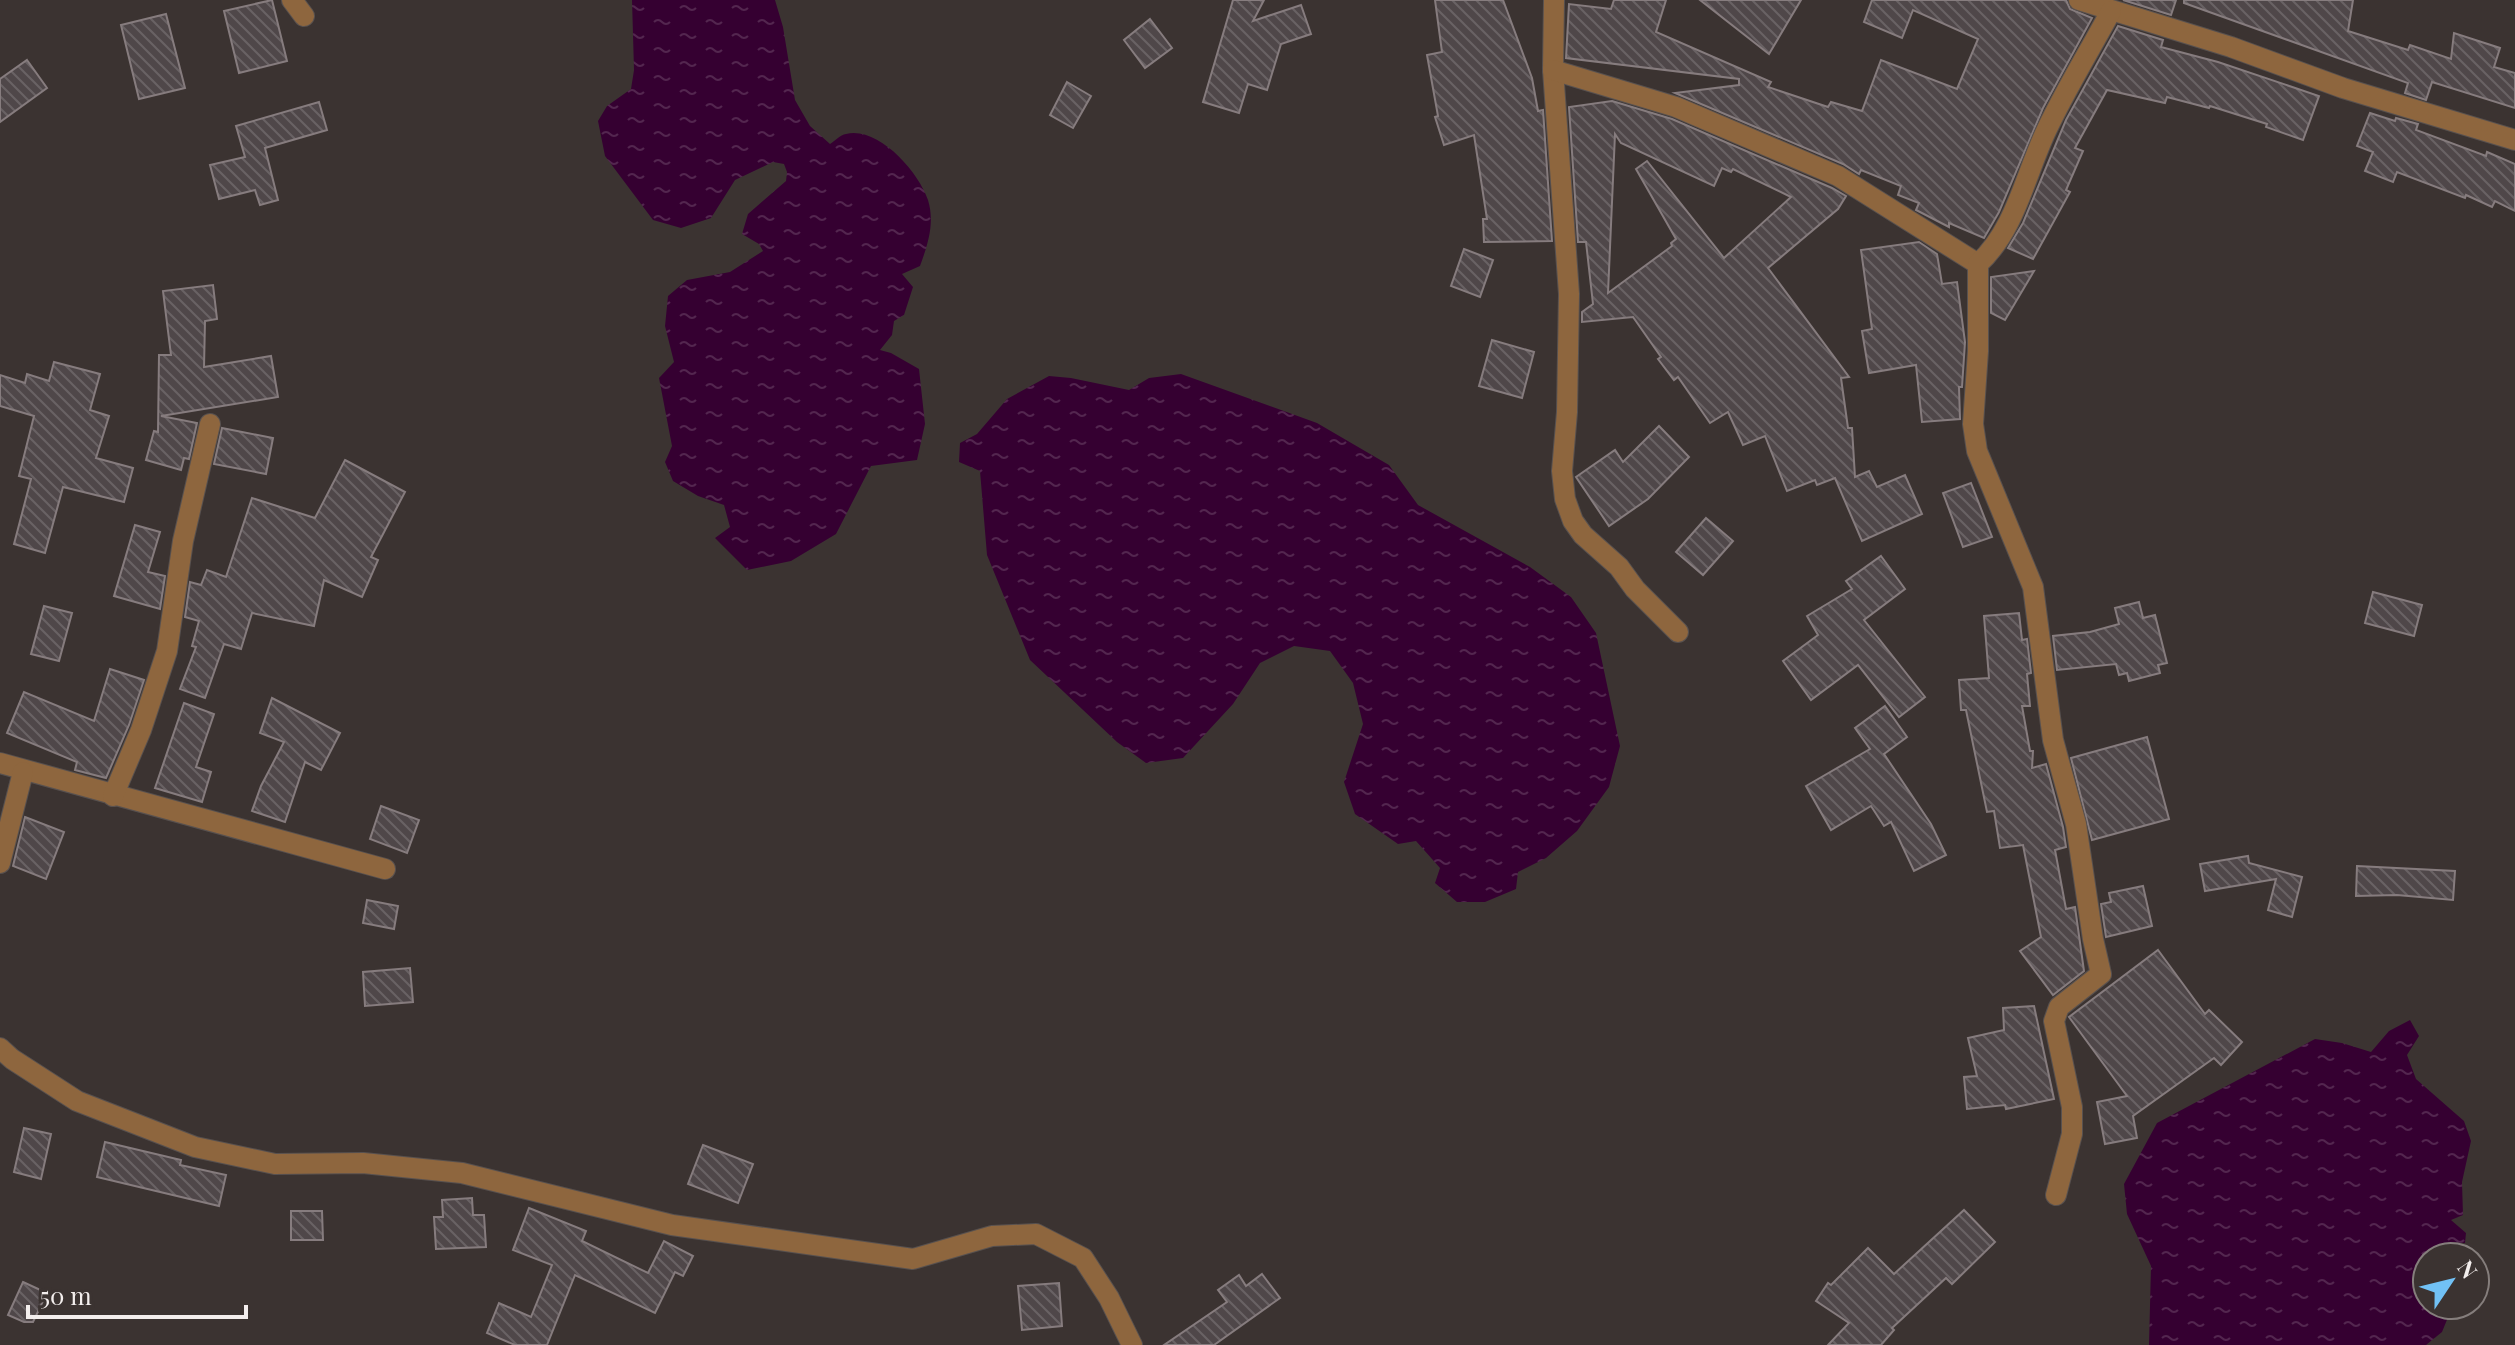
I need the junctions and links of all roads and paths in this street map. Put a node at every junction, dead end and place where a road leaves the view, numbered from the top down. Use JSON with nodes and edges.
{"nodes":[{"id":1,"x":1554,"y":0,"type":"edge"},
{"id":2,"x":2079,"y":0,"type":"edge"},
{"id":3,"x":2111,"y":11,"type":"junction"},
{"id":4,"x":1553,"y":70,"type":"junction"},
{"id":5,"x":2515,"y":140,"type":"edge"},
{"id":6,"x":1978,"y":264,"type":"junction"},
{"id":7,"x":210,"y":424,"type":"dead end"},
{"id":8,"x":1678,"y":632,"type":"dead end"},
{"id":9,"x":0,"y":763,"type":"edge"},
{"id":10,"x":23,"y":772,"type":"junction"},
{"id":11,"x":113,"y":796,"type":"junction"},
{"id":12,"x":0,"y":863,"type":"edge"},
{"id":13,"x":385,"y":869,"type":"dead end"},
{"id":14,"x":0,"y":1048,"type":"edge"},
{"id":15,"x":2056,"y":1195,"type":"dead end"},
{"id":16,"x":1132,"y":1345,"type":"edge"}],
"edges":[{"from":1,"to":4,"type":"street"},
{"from":2,"to":3,"type":"street"},
{"from":3,"to":5,"type":"street"},
{"from":3,"to":6,"type":"street"},
{"from":4,"to":6,"type":"street"},
{"from":4,"to":8,"type":"street"},
{"from":6,"to":15,"type":"street"},
{"from":7,"to":11,"type":"street"},
{"from":9,"to":10,"type":"street"},
{"from":10,"to":11,"type":"street"},
{"from":10,"to":12,"type":"street"},
{"from":11,"to":13,"type":"street"},
{"from":14,"to":16,"type":"street"}]}
